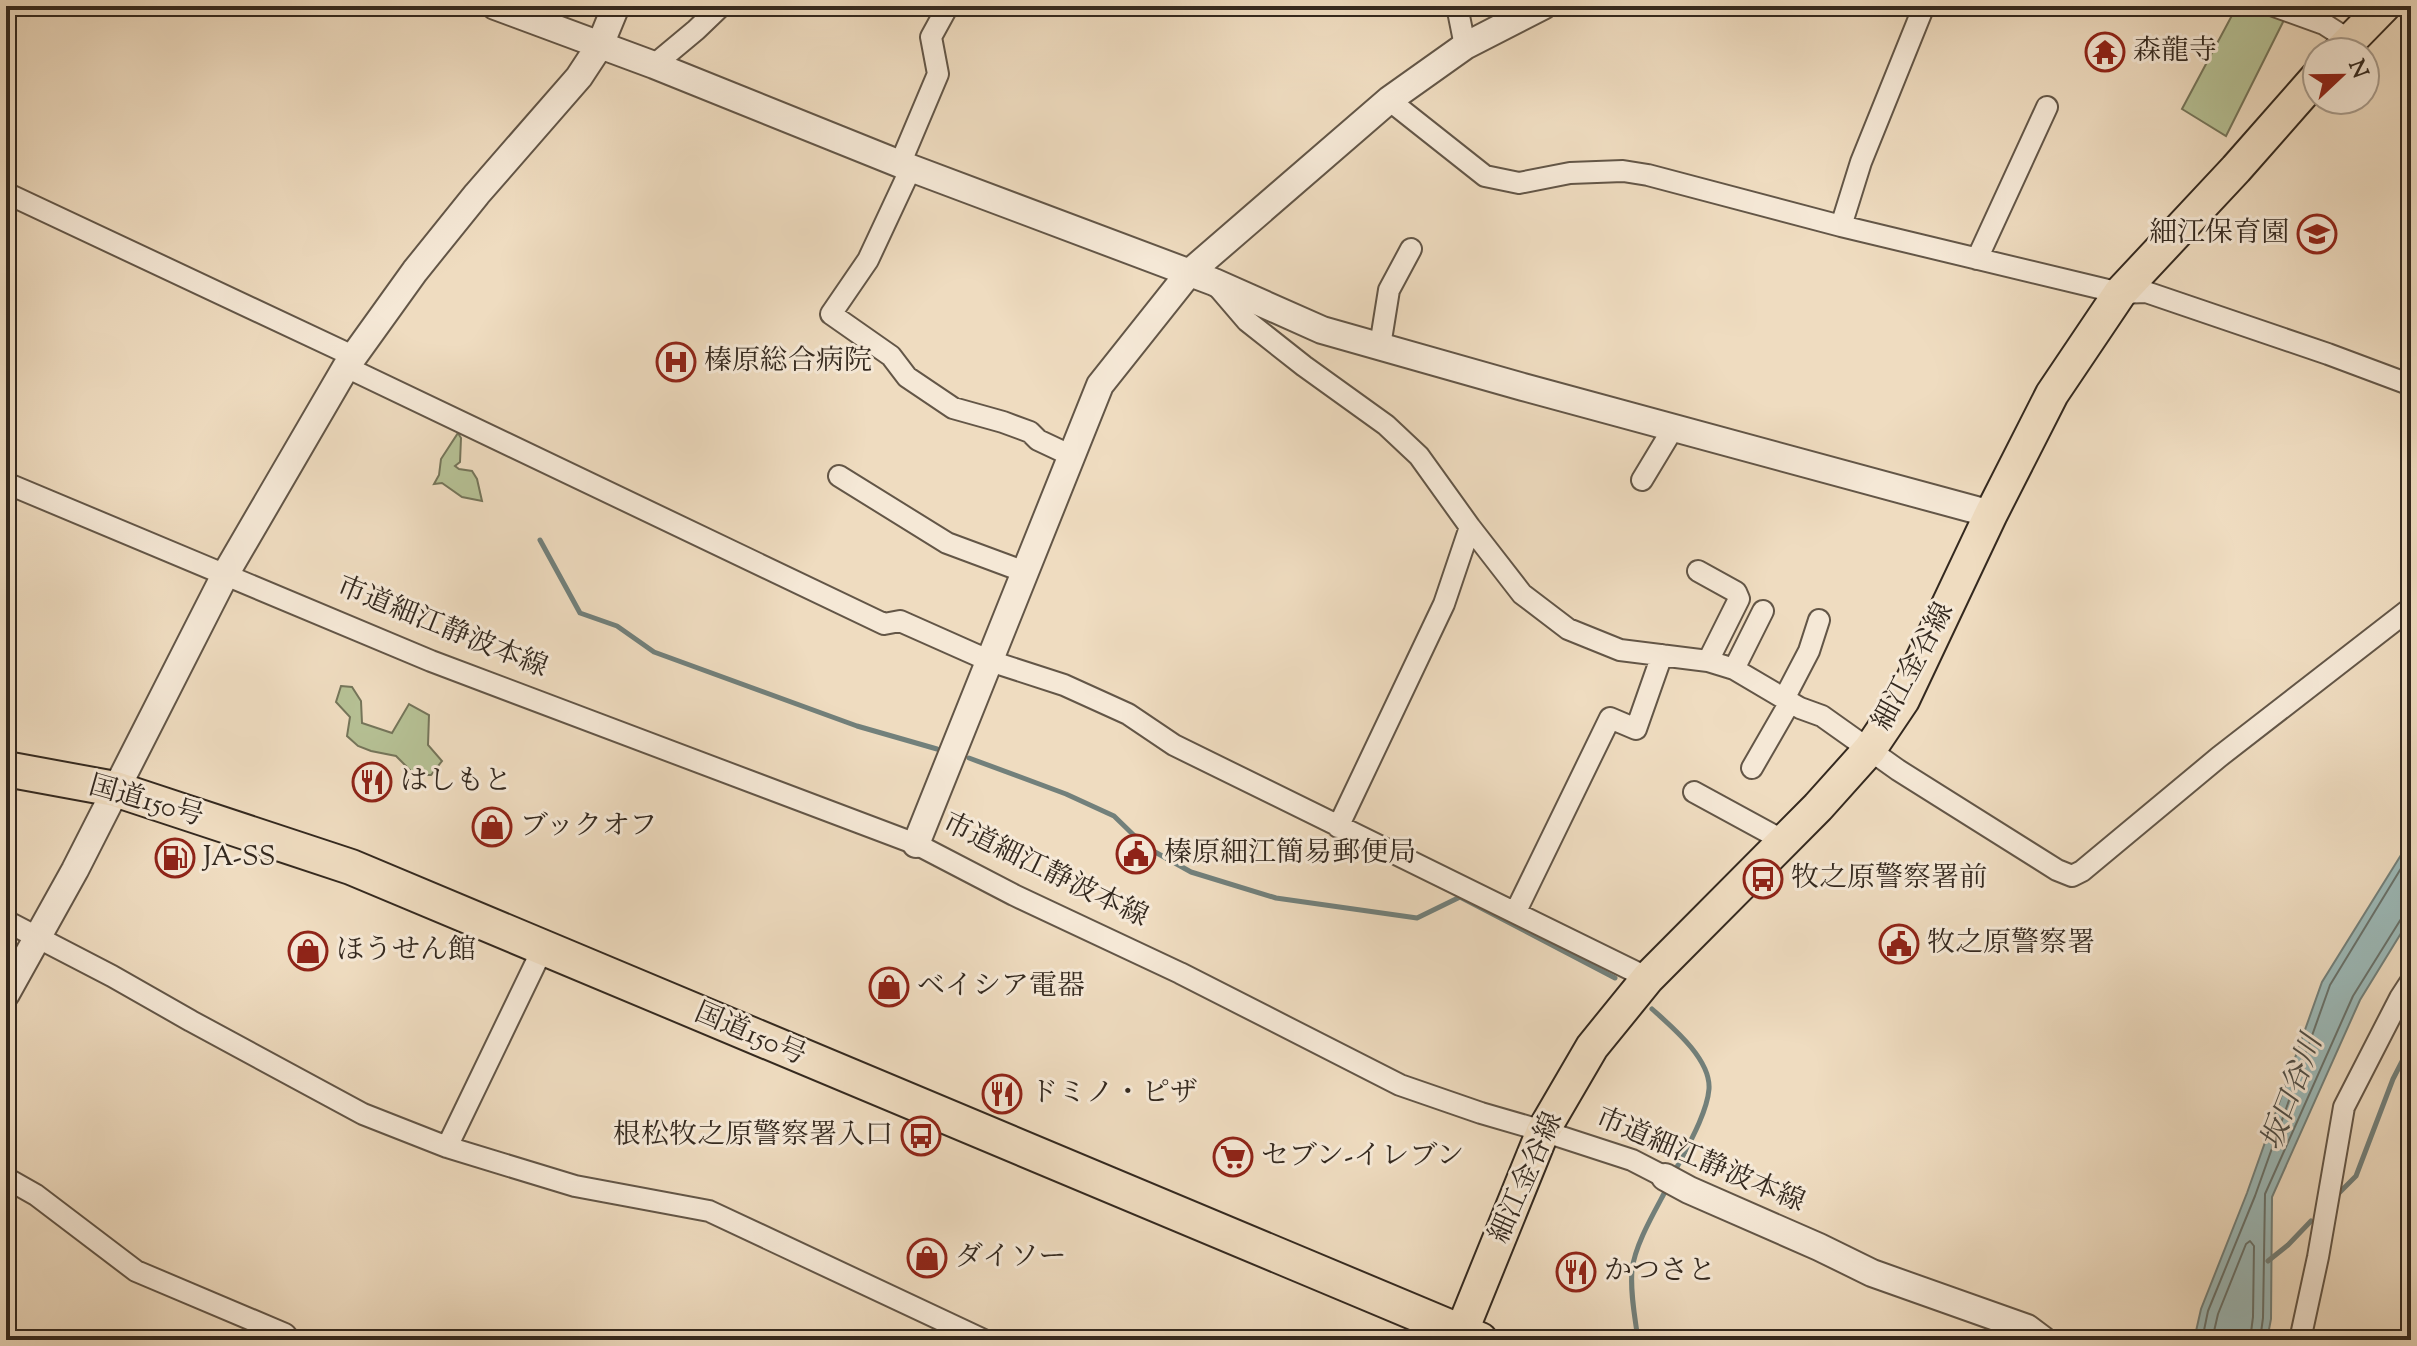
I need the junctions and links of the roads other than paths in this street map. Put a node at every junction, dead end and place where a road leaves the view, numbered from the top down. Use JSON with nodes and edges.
{"nodes":[{"id":1,"x":495,"y":6,"type":"edge"},
{"id":2,"x":616,"y":6,"type":"edge"},
{"id":3,"x":721,"y":6,"type":"edge"},
{"id":4,"x":948,"y":6,"type":"edge"},
{"id":5,"x":1457,"y":6,"type":"edge"},
{"id":6,"x":1543,"y":6,"type":"edge"},
{"id":7,"x":1924,"y":6,"type":"edge"},
{"id":8,"x":2274,"y":6,"type":"edge"},
{"id":9,"x":2384,"y":6,"type":"edge"},
{"id":10,"x":2335,"y":36,"type":"edge"},
{"id":11,"x":2354,"y":36,"type":"edge"},
{"id":12,"x":600,"y":45,"type":"junction"},
{"id":13,"x":1465,"y":46,"type":"junction"},
{"id":14,"x":654,"y":65,"type":"junction"},
{"id":15,"x":2301,"y":95,"type":"edge"},
{"id":16,"x":1389,"y":100,"type":"junction"},
{"id":17,"x":2047,"y":107,"type":"dead end"},
{"id":18,"x":906,"y":166,"type":"junction"},
{"id":19,"x":6,"y":193,"type":"edge"},
{"id":20,"x":1841,"y":226,"type":"junction"},
{"id":21,"x":1411,"y":249,"type":"dead end"},
{"id":22,"x":1977,"y":259,"type":"junction"},
{"id":23,"x":1189,"y":273,"type":"junction"},
{"id":24,"x":1214,"y":282,"type":"junction"},
{"id":25,"x":2120,"y":293,"type":"junction"},
{"id":26,"x":1380,"y":346,"type":"junction"},
{"id":27,"x":349,"y":362,"type":"junction"},
{"id":28,"x":2411,"y":385,"type":"edge"},
{"id":29,"x":1674,"y":427,"type":"junction"},
{"id":30,"x":1072,"y":456,"type":"junction"},
{"id":31,"x":839,"y":476,"type":"dead end"},
{"id":32,"x":1642,"y":480,"type":"dead end"},
{"id":33,"x":6,"y":483,"type":"edge"},
{"id":34,"x":1991,"y":514,"type":"junction"},
{"id":35,"x":1470,"y":527,"type":"junction"},
{"id":36,"x":1698,"y":571,"type":"dead end"},
{"id":37,"x":1025,"y":572,"type":"junction"},
{"id":38,"x":226,"y":573,"type":"junction"},
{"id":39,"x":2411,"y":608,"type":"edge"},
{"id":40,"x":1763,"y":611,"type":"dead end"},
{"id":41,"x":1819,"y":620,"type":"dead end"},
{"id":42,"x":1662,"y":655,"type":"junction"},
{"id":43,"x":990,"y":661,"type":"junction"},
{"id":44,"x":1708,"y":661,"type":"junction"},
{"id":45,"x":1734,"y":669,"type":"junction"},
{"id":46,"x":1787,"y":700,"type":"junction"},
{"id":47,"x":1870,"y":749,"type":"junction"},
{"id":48,"x":1752,"y":768,"type":"dead end"},
{"id":49,"x":6,"y":769,"type":"edge"},
{"id":50,"x":115,"y":789,"type":"junction"},
{"id":51,"x":1694,"y":792,"type":"dead end"},
{"id":52,"x":1338,"y":827,"type":"junction"},
{"id":53,"x":1784,"y":841,"type":"junction"},
{"id":54,"x":916,"y":844,"type":"junction"},
{"id":55,"x":1516,"y":911,"type":"junction"},
{"id":56,"x":6,"y":921,"type":"edge"},
{"id":57,"x":38,"y":937,"type":"junction"},
{"id":58,"x":543,"y":948,"type":"junction"},
{"id":59,"x":1648,"y":978,"type":"junction"},
{"id":60,"x":2411,"y":981,"type":"edge"},
{"id":61,"x":6,"y":994,"type":"edge"},
{"id":62,"x":1543,"y":1131,"type":"junction"},
{"id":63,"x":447,"y":1147,"type":"junction"},
{"id":64,"x":6,"y":1178,"type":"edge"},
{"id":65,"x":1670,"y":1180,"type":"joint"},
{"id":66,"x":1467,"y":1338,"type":"edge"},
{"id":67,"x":290,"y":1340,"type":"edge"},
{"id":68,"x":984,"y":1340,"type":"edge"},
{"id":69,"x":2043,"y":1340,"type":"edge"},
{"id":70,"x":2300,"y":1340,"type":"edge"}],
"edges":[{"from":1,"to":12,"type":"street"},
{"from":2,"to":12,"type":"street"},
{"from":3,"to":14,"type":"street"},
{"from":4,"to":18,"type":"street"},
{"from":5,"to":13,"type":"street"},
{"from":6,"to":13,"type":"street"},
{"from":7,"to":20,"type":"street"},
{"from":8,"to":10,"type":"street"},
{"from":9,"to":11,"type":"main road"},
{"from":12,"to":14,"type":"street"},
{"from":12,"to":27,"type":"street"},
{"from":13,"to":16,"type":"street"},
{"from":14,"to":18,"type":"street"},
{"from":15,"to":25,"type":"main road","name":"細江金谷線"},
{"from":16,"to":20,"type":"street"},
{"from":16,"to":23,"type":"street"},
{"from":17,"to":22,"type":"street"},
{"from":18,"to":23,"type":"street"},
{"from":18,"to":30,"type":"street"},
{"from":19,"to":27,"type":"street"},
{"from":20,"to":22,"type":"street"},
{"from":21,"to":26,"type":"street"},
{"from":22,"to":25,"type":"street"},
{"from":23,"to":24,"type":"street"},
{"from":23,"to":30,"type":"street"},
{"from":24,"to":26,"type":"street"},
{"from":24,"to":35,"type":"street"},
{"from":25,"to":28,"type":"street"},
{"from":25,"to":34,"type":"main road","name":"細江金谷線"},
{"from":26,"to":29,"type":"street"},
{"from":27,"to":38,"type":"street"},
{"from":27,"to":43,"type":"street"},
{"from":29,"to":32,"type":"street"},
{"from":29,"to":34,"type":"street"},
{"from":30,"to":37,"type":"street"},
{"from":31,"to":37,"type":"street"},
{"from":33,"to":38,"type":"street","name":"市道細江静波本線"},
{"from":34,"to":47,"type":"main road","name":"細江金谷線"},
{"from":35,"to":42,"type":"street"},
{"from":35,"to":52,"type":"street"},
{"from":36,"to":44,"type":"street"},
{"from":37,"to":43,"type":"street"},
{"from":38,"to":50,"type":"street"},
{"from":38,"to":54,"type":"street","name":"市道細江静波本線"},
{"from":39,"to":47,"type":"street"},
{"from":40,"to":45,"type":"street"},
{"from":41,"to":46,"type":"street"},
{"from":42,"to":44,"type":"street"},
{"from":42,"to":55,"type":"street"},
{"from":43,"to":52,"type":"street"},
{"from":43,"to":54,"type":"street"},
{"from":44,"to":45,"type":"street"},
{"from":45,"to":46,"type":"street"},
{"from":46,"to":47,"type":"street"},
{"from":46,"to":48,"type":"street"},
{"from":47,"to":53,"type":"main road","name":"細江金谷線"},
{"from":49,"to":50,"type":"highway","name":"国道150号"},
{"from":50,"to":57,"type":"street"},
{"from":50,"to":58,"type":"highway","name":"国道150号"},
{"from":51,"to":53,"type":"street"},
{"from":52,"to":55,"type":"street"},
{"from":53,"to":59,"type":"main road","name":"細江金谷線"},
{"from":54,"to":62,"type":"street","name":"市道細江静波本線"},
{"from":55,"to":59,"type":"street"},
{"from":56,"to":57,"type":"street"},
{"from":57,"to":61,"type":"street"},
{"from":57,"to":63,"type":"street"},
{"from":58,"to":63,"type":"street"},
{"from":58,"to":66,"type":"highway","name":"国道150号"},
{"from":59,"to":62,"type":"main road","name":"細江金谷線"},
{"from":60,"to":70,"type":"street"},
{"from":62,"to":65,"type":"street","name":"市道細江静波本線"},
{"from":62,"to":66,"type":"main road","name":"細江金谷線"},
{"from":63,"to":68,"type":"street"},
{"from":64,"to":67,"type":"street"},
{"from":65,"to":69,"type":"street","name":"市道細江静波本線"}]}
